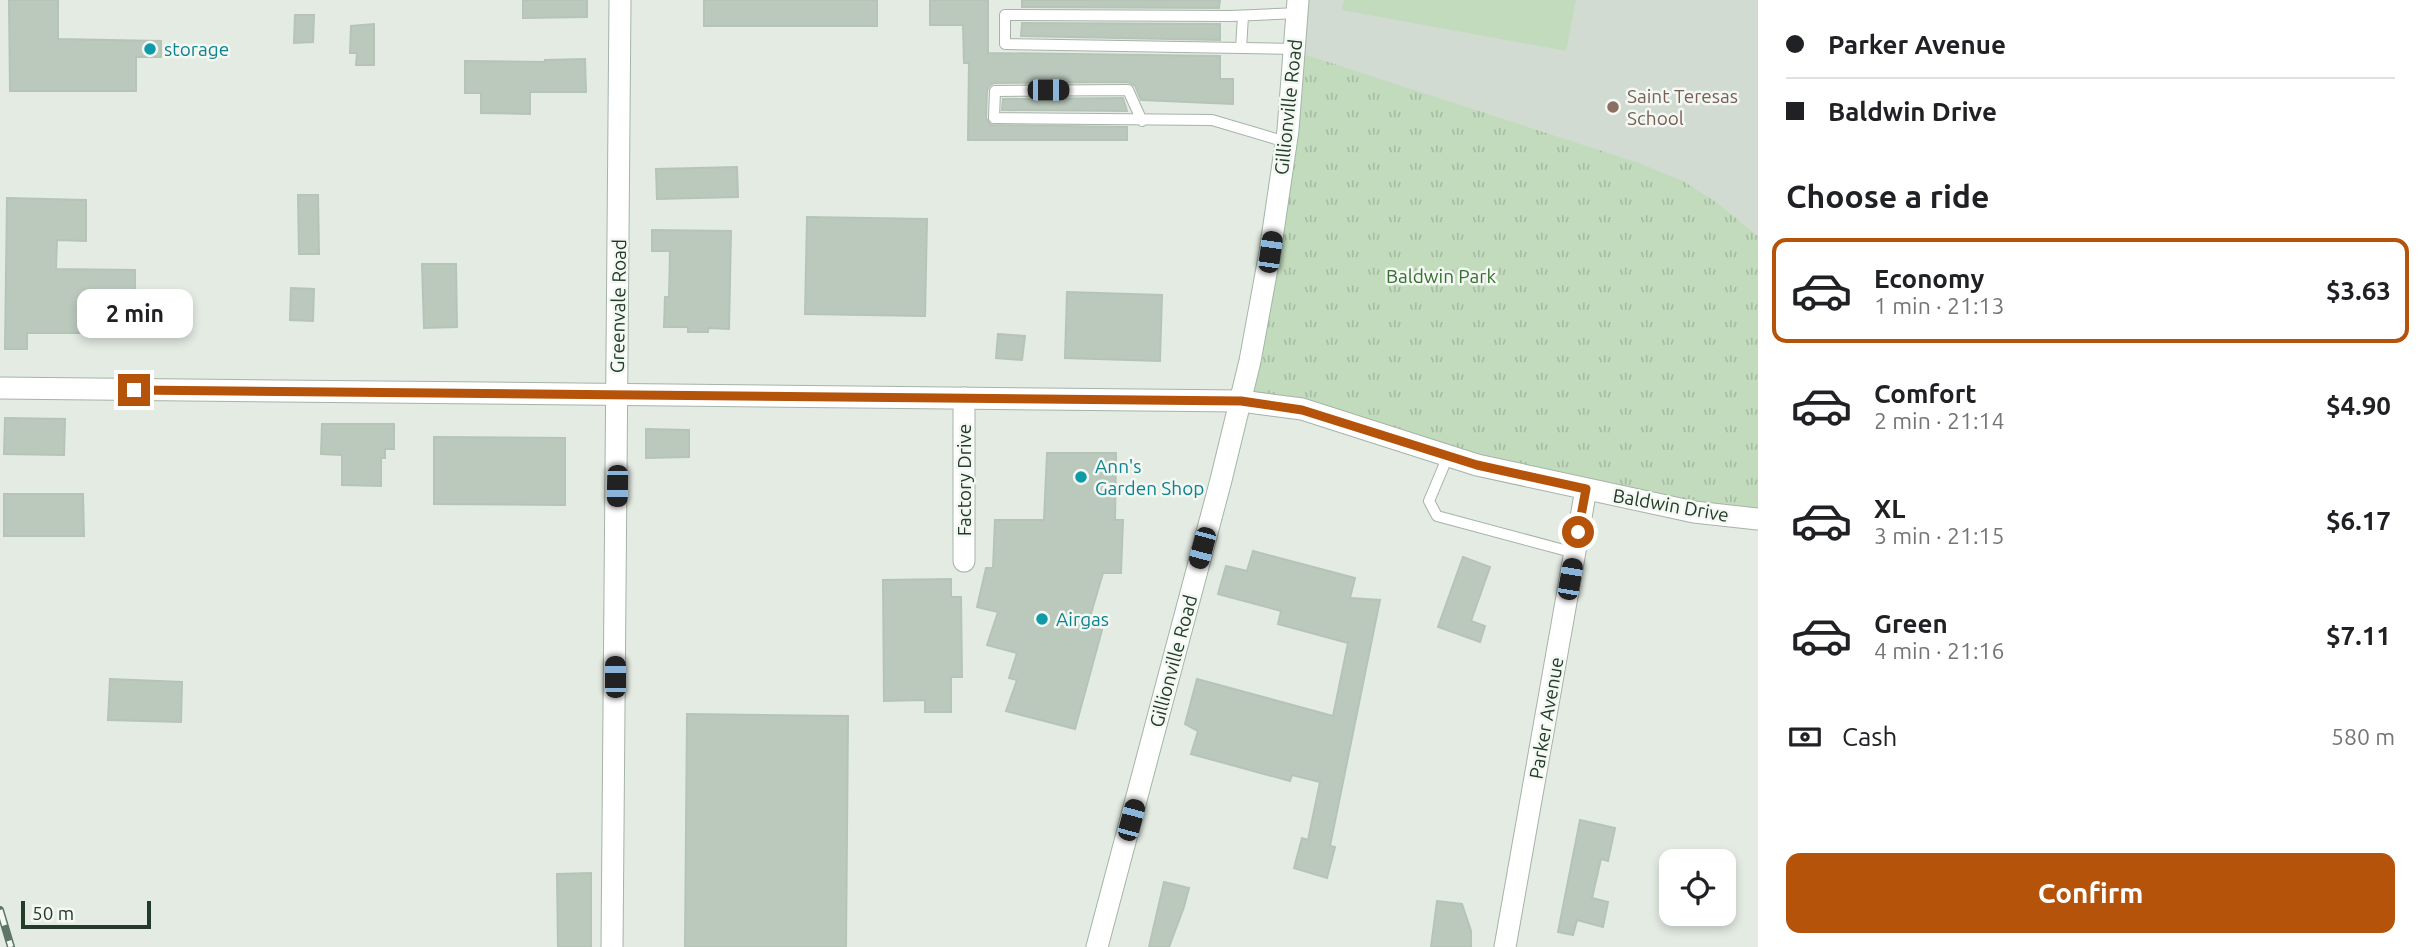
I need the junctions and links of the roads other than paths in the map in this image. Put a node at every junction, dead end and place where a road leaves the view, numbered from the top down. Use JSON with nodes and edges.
{"nodes":[{"id":1,"x":620,"y":0,"type":"edge"},
{"id":2,"x":1298,"y":6,"type":"edge"},
{"id":3,"x":1243,"y":16,"type":"junction"},
{"id":4,"x":1241,"y":48,"type":"junction"},
{"id":5,"x":1295,"y":49,"type":"junction"},
{"id":6,"x":1142,"y":121,"type":"junction"},
{"id":7,"x":1286,"y":142,"type":"junction"},
{"id":8,"x":0,"y":388,"type":"edge"},
{"id":9,"x":617,"y":395,"type":"junction"},
{"id":10,"x":964,"y":398,"type":"junction"},
{"id":11,"x":1241,"y":401,"type":"junction"},
{"id":12,"x":1448,"y":456,"type":"junction"},
{"id":13,"x":1586,"y":489,"type":"junction"},
{"id":14,"x":1758,"y":519,"type":"edge"},
{"id":15,"x":1575,"y":553,"type":"junction"},
{"id":16,"x":964,"y":561,"type":"dead end"},
{"id":17,"x":612,"y":947,"type":"edge"},
{"id":18,"x":1097,"y":947,"type":"edge"},
{"id":19,"x":1505,"y":947,"type":"edge"}],
"edges":[{"from":1,"to":9,"type":"street","name":"Greenvale Road"},
{"from":2,"to":3,"type":"lane"},
{"from":2,"to":5,"type":"street","name":"Gillionville Road"},
{"from":3,"to":4,"type":"lane"},
{"from":3,"to":4,"type":"lane"},
{"from":4,"to":5,"type":"lane"},
{"from":5,"to":7,"type":"street","name":"Gillionville Road"},
{"from":6,"to":6,"type":"lane"},
{"from":6,"to":7,"type":"lane"},
{"from":7,"to":11,"type":"street","name":"Gillionville Road"},
{"from":8,"to":9,"type":"street","name":"Baldwin Drive"},
{"from":9,"to":10,"type":"street","name":"Baldwin Drive"},
{"from":9,"to":17,"type":"street","name":"Greenvale Road"},
{"from":10,"to":11,"type":"street","name":"Baldwin Drive"},
{"from":10,"to":16,"type":"street","name":"Factory Drive"},
{"from":11,"to":12,"type":"street","name":"Baldwin Drive"},
{"from":11,"to":18,"type":"street","name":"Gillionville Road"},
{"from":12,"to":13,"type":"street","name":"Baldwin Drive"},
{"from":12,"to":15,"type":"lane"},
{"from":13,"to":14,"type":"street","name":"Baldwin Drive"},
{"from":13,"to":15,"type":"street","name":"Parker Avenue"},
{"from":15,"to":19,"type":"street","name":"Parker Avenue"}]}
